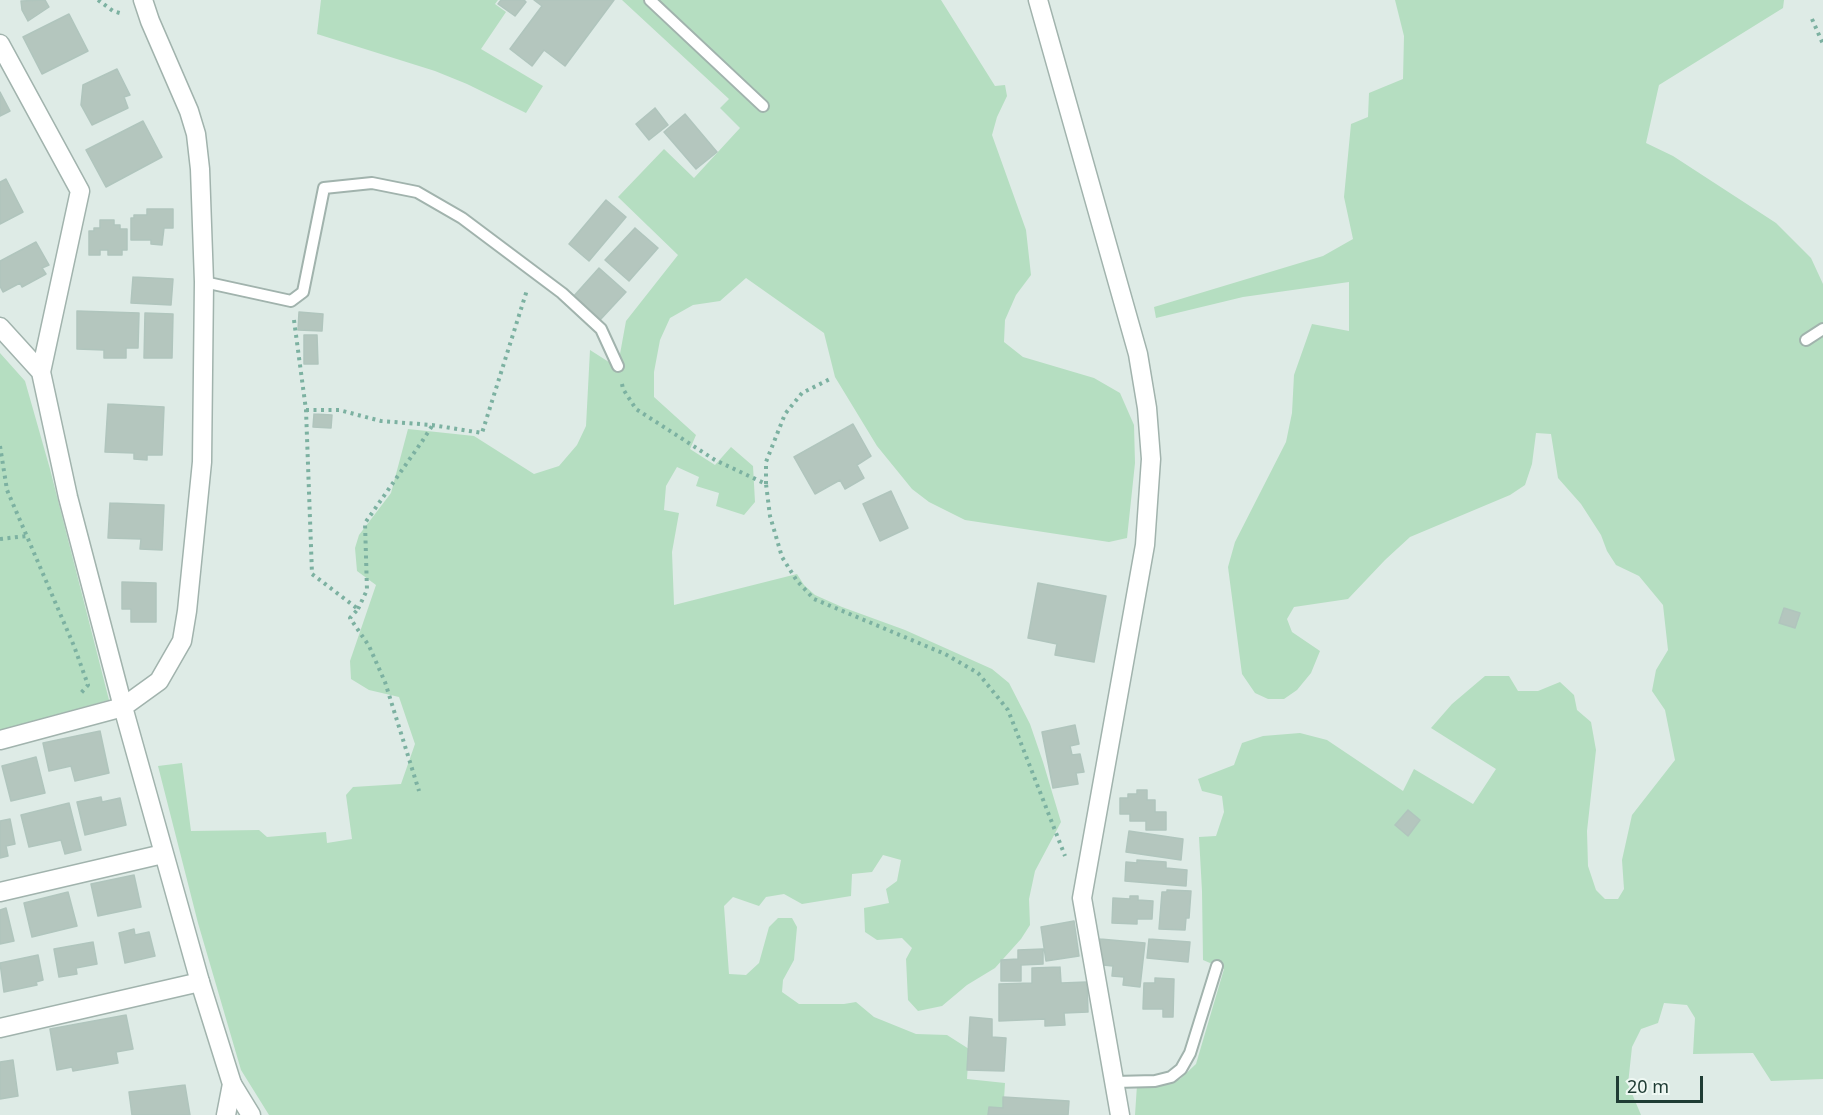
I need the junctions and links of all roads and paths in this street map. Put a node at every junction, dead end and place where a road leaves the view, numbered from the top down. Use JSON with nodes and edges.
{"nodes":[{"id":1,"x":143,"y":0,"type":"edge"},
{"id":2,"x":650,"y":0,"type":"edge"},
{"id":3,"x":1038,"y":0,"type":"edge"},
{"id":4,"x":1812,"y":19,"type":"dead end"},
{"id":5,"x":0,"y":44,"type":"edge"},
{"id":6,"x":1823,"y":44,"type":"edge"},
{"id":7,"x":763,"y":106,"type":"dead end"},
{"id":8,"x":533,"y":271,"type":"junction"},
{"id":9,"x":204,"y":282,"type":"junction"},
{"id":10,"x":291,"y":301,"type":"junction"},
{"id":11,"x":0,"y":327,"type":"edge"},
{"id":12,"x":1823,"y":329,"type":"edge"},
{"id":13,"x":1806,"y":340,"type":"dead end"},
{"id":14,"x":618,"y":366,"type":"joint"},
{"id":15,"x":41,"y":372,"type":"junction"},
{"id":16,"x":830,"y":379,"type":"dead end"},
{"id":17,"x":306,"y":410,"type":"junction"},
{"id":18,"x":432,"y":426,"type":"junction"},
{"id":19,"x":0,"y":446,"type":"edge"},
{"id":20,"x":766,"y":484,"type":"junction"},
{"id":21,"x":27,"y":536,"type":"junction"},
{"id":22,"x":0,"y":539,"type":"edge"},
{"id":23,"x":358,"y":609,"type":"junction"},
{"id":24,"x":77,"y":698,"type":"dead end"},
{"id":25,"x":123,"y":707,"type":"junction"},
{"id":26,"x":0,"y":740,"type":"edge"},
{"id":27,"x":419,"y":791,"type":"dead end"},
{"id":28,"x":163,"y":854,"type":"junction"},
{"id":29,"x":1065,"y":856,"type":"dead end"},
{"id":30,"x":0,"y":892,"type":"edge"},
{"id":31,"x":1217,"y":966,"type":"dead end"},
{"id":32,"x":200,"y":982,"type":"junction"},
{"id":33,"x":0,"y":1028,"type":"edge"},
{"id":34,"x":1114,"y":1082,"type":"junction"},
{"id":35,"x":232,"y":1084,"type":"junction"},
{"id":36,"x":226,"y":1115,"type":"edge"},
{"id":37,"x":251,"y":1115,"type":"edge"},
{"id":38,"x":1120,"y":1115,"type":"edge"}],
"edges":[{"from":1,"to":9,"type":"street"},
{"from":2,"to":7,"type":"lane"},
{"from":3,"to":34,"type":"street"},
{"from":4,"to":6,"type":"path"},
{"from":5,"to":15,"type":"street"},
{"from":8,"to":10,"type":"lane"},
{"from":8,"to":14,"type":"lane"},
{"from":8,"to":18,"type":"path"},
{"from":9,"to":10,"type":"lane"},
{"from":9,"to":25,"type":"street"},
{"from":10,"to":17,"type":"path"},
{"from":11,"to":15,"type":"street"},
{"from":12,"to":13,"type":"lane"},
{"from":14,"to":20,"type":"path"},
{"from":15,"to":25,"type":"street"},
{"from":16,"to":20,"type":"path"},
{"from":17,"to":18,"type":"path"},
{"from":17,"to":23,"type":"path"},
{"from":18,"to":23,"type":"path"},
{"from":19,"to":21,"type":"path"},
{"from":20,"to":29,"type":"path"},
{"from":21,"to":22,"type":"path"},
{"from":21,"to":24,"type":"path"},
{"from":23,"to":27,"type":"path"},
{"from":25,"to":26,"type":"street"},
{"from":25,"to":28,"type":"street"},
{"from":28,"to":30,"type":"street"},
{"from":28,"to":32,"type":"street"},
{"from":31,"to":34,"type":"lane"},
{"from":32,"to":33,"type":"street"},
{"from":32,"to":35,"type":"street"},
{"from":34,"to":38,"type":"street"},
{"from":35,"to":36,"type":"street"},
{"from":35,"to":37,"type":"street"}]}
